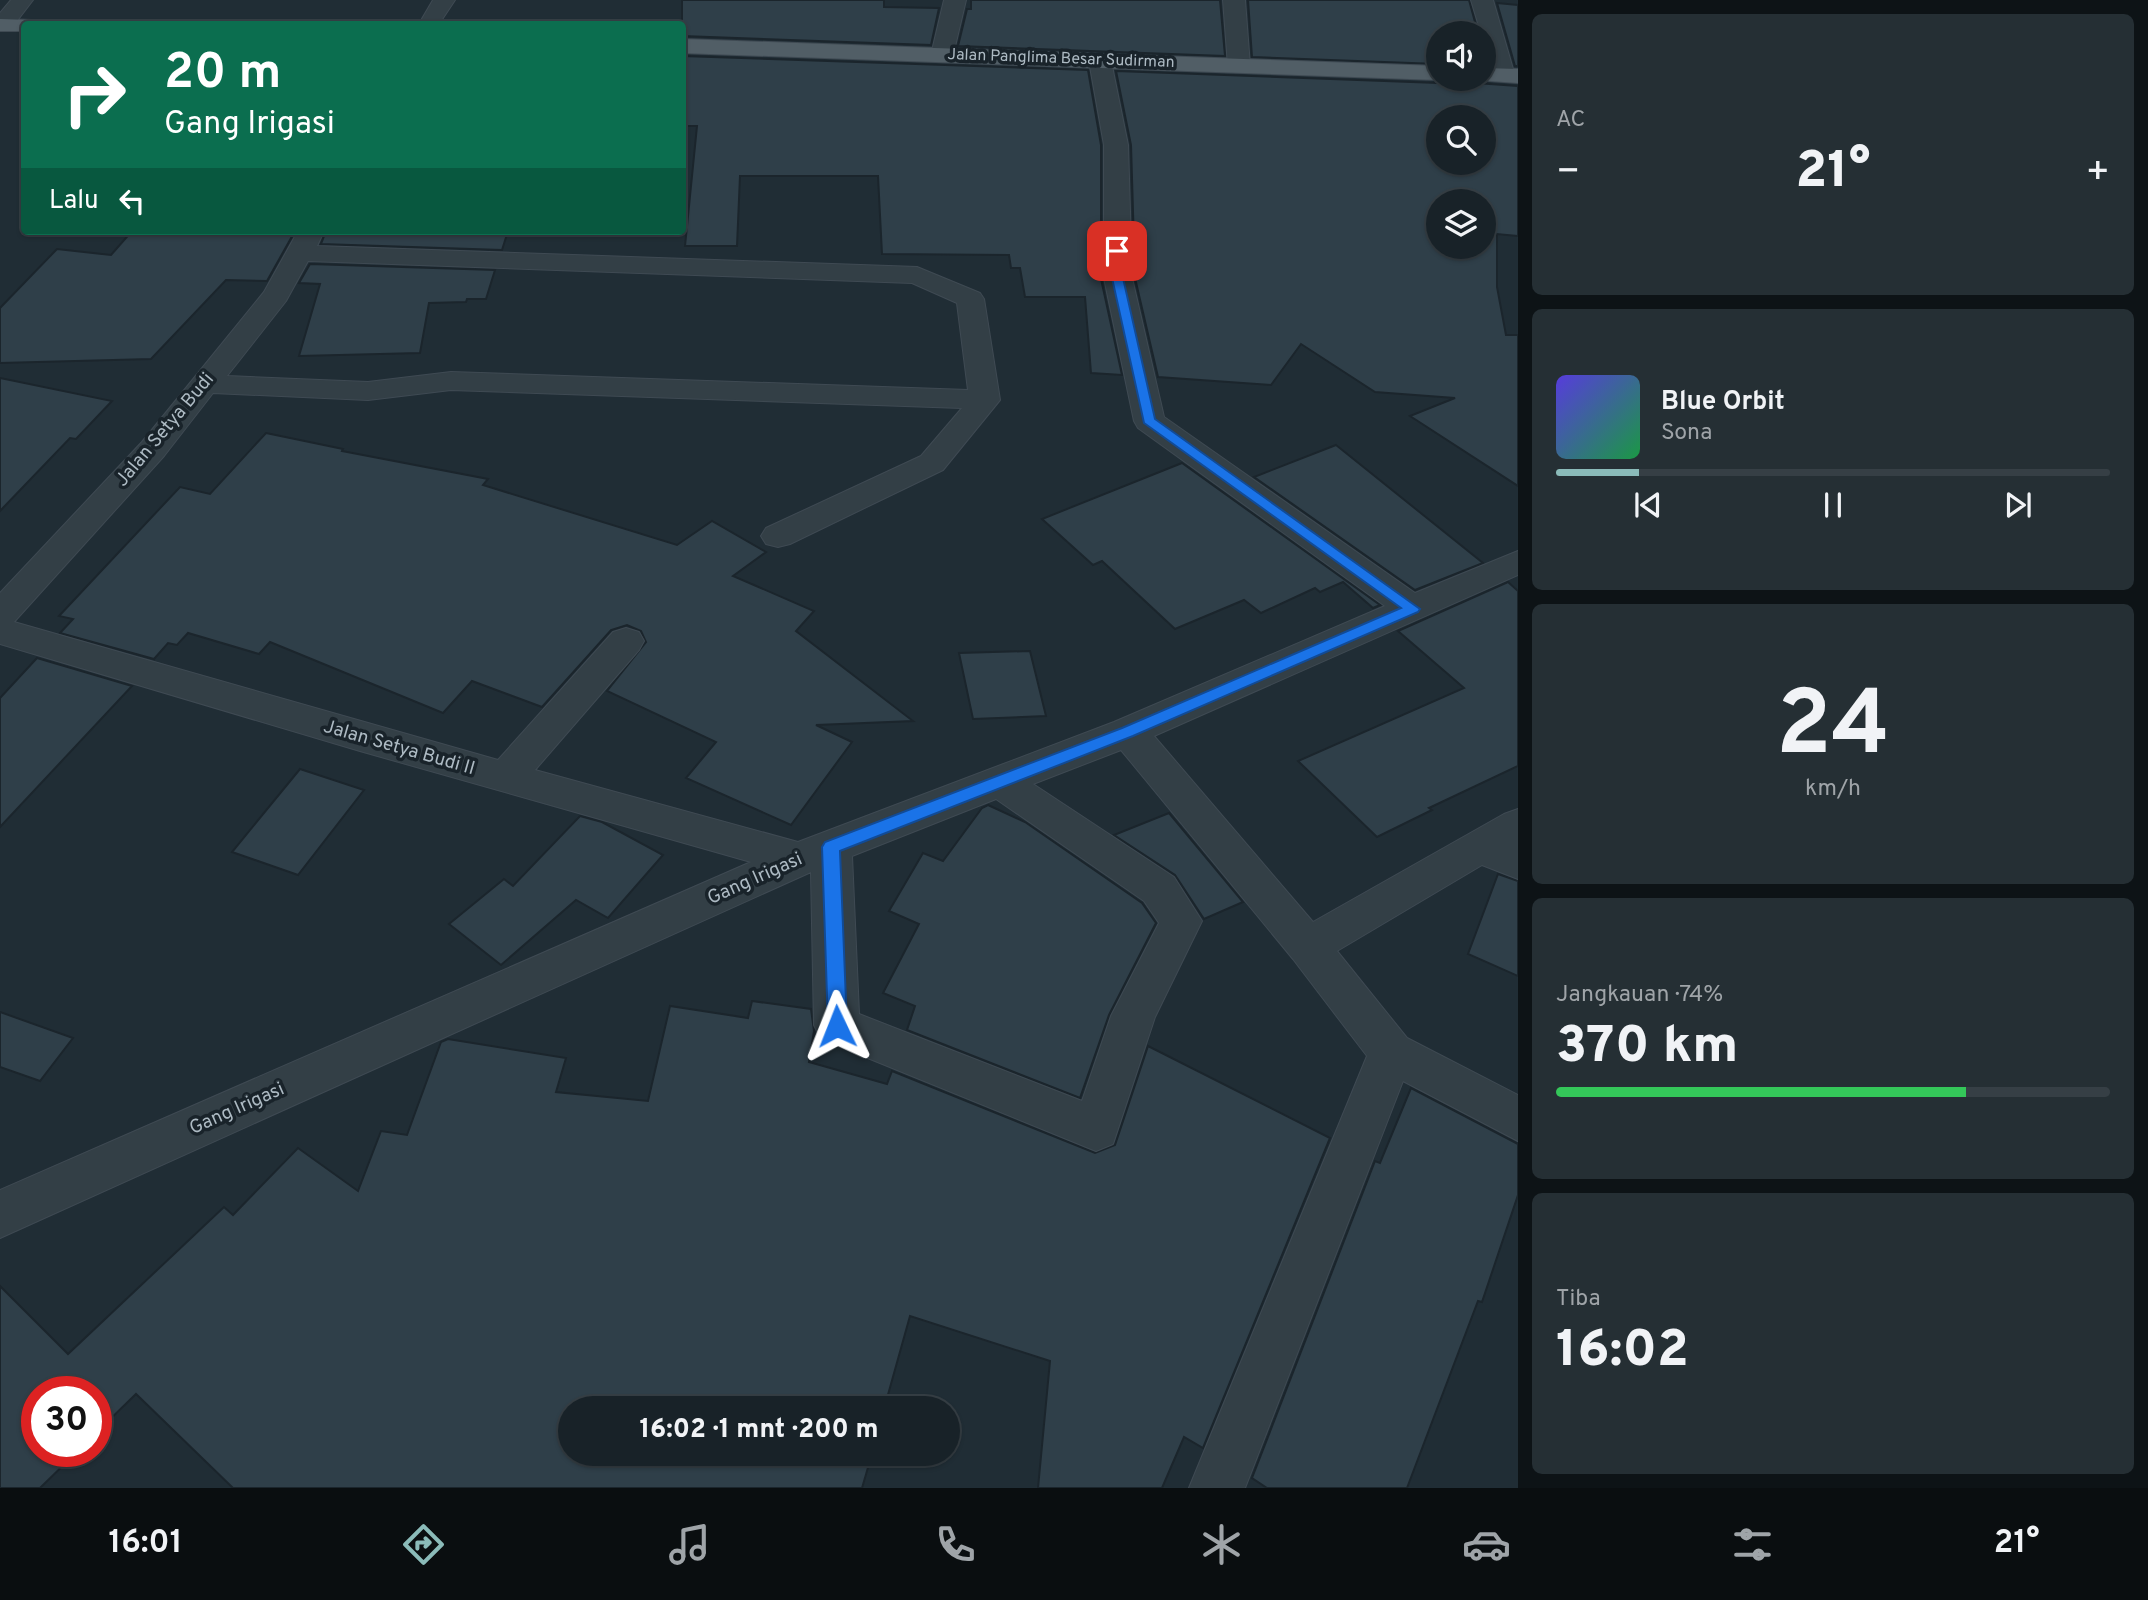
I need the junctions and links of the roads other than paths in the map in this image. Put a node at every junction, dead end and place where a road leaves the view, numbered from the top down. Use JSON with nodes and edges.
{"nodes":[{"id":1,"x":22,"y":0,"type":"edge"},
{"id":2,"x":444,"y":0,"type":"edge"},
{"id":3,"x":955,"y":0,"type":"edge"},
{"id":4,"x":1234,"y":0,"type":"edge"},
{"id":5,"x":1482,"y":0,"type":"edge"},
{"id":6,"x":431,"y":21,"type":"edge"},
{"id":7,"x":1,"y":25,"type":"edge"},
{"id":8,"x":21,"y":26,"type":"edge"},
{"id":9,"x":686,"y":46,"type":"edge"},
{"id":10,"x":942,"y":55,"type":"junction"},
{"id":11,"x":1100,"y":61,"type":"junction"},
{"id":12,"x":1239,"y":66,"type":"junction"},
{"id":13,"x":1426,"y":73,"type":"edge"},
{"id":14,"x":1502,"y":75,"type":"edge"},
{"id":15,"x":305,"y":242,"type":"edge"},
{"id":16,"x":205,"y":384,"type":"junction"},
{"id":17,"x":985,"y":400,"type":"junction"},
{"id":18,"x":778,"y":536,"type":"dead end"},
{"id":19,"x":1518,"y":562,"type":"edge"},
{"id":20,"x":1413,"y":609,"type":"junction"},
{"id":21,"x":0,"y":615,"type":"edge"},
{"id":22,"x":0,"y":631,"type":"edge"},
{"id":23,"x":626,"y":642,"type":"dead end"},
{"id":24,"x":1128,"y":732,"type":"junction"},
{"id":25,"x":505,"y":778,"type":"junction"},
{"id":26,"x":1000,"y":782,"type":"junction"},
{"id":27,"x":1518,"y":825,"type":"edge"},
{"id":28,"x":1480,"y":847,"type":"junction"},
{"id":29,"x":815,"y":853,"type":"junction"},
{"id":30,"x":1518,"y":863,"type":"edge"},
{"id":31,"x":1308,"y":946,"type":"junction"},
{"id":32,"x":1391,"y":1052,"type":"junction"},
{"id":33,"x":1518,"y":1119,"type":"edge"},
{"id":34,"x":0,"y":1214,"type":"edge"},
{"id":35,"x":1217,"y":1488,"type":"edge"}],
"edges":[{"from":1,"to":7,"type":"street"},
{"from":2,"to":6,"type":"street"},
{"from":3,"to":10,"type":"street"},
{"from":4,"to":12,"type":"street"},
{"from":5,"to":14,"type":"street"},
{"from":7,"to":8,"type":"main road"},
{"from":9,"to":10,"type":"main road","name":"Jalan Panglima Besar Sudirman"},
{"from":10,"to":11,"type":"main road","name":"Jalan Panglima Besar Sudirman"},
{"from":11,"to":12,"type":"main road","name":"Jalan Panglima Besar Sudirman"},
{"from":11,"to":20,"type":"street"},
{"from":12,"to":13,"type":"main road","name":"Jalan Panglima Besar Sudirman"},
{"from":15,"to":16,"type":"street","name":"Jalan Setya Budi"},
{"from":15,"to":17,"type":"street"},
{"from":16,"to":17,"type":"street"},
{"from":16,"to":21,"type":"street","name":"Jalan Setya Budi"},
{"from":17,"to":18,"type":"street"},
{"from":19,"to":20,"type":"street","name":"Gang Irigasi"},
{"from":20,"to":24,"type":"street","name":"Gang Irigasi"},
{"from":22,"to":25,"type":"street","name":"Jalan Setya Budi II"},
{"from":23,"to":25,"type":"street"},
{"from":24,"to":26,"type":"street","name":"Gang Irigasi"},
{"from":24,"to":31,"type":"street"},
{"from":25,"to":29,"type":"street","name":"Jalan Setya Budi II"},
{"from":26,"to":29,"type":"street","name":"Gang Irigasi"},
{"from":26,"to":29,"type":"street"},
{"from":27,"to":28,"type":"street"},
{"from":28,"to":30,"type":"street"},
{"from":28,"to":31,"type":"street"},
{"from":29,"to":34,"type":"street","name":"Gang Irigasi"},
{"from":31,"to":32,"type":"street"},
{"from":32,"to":33,"type":"street"},
{"from":32,"to":35,"type":"street"}]}
